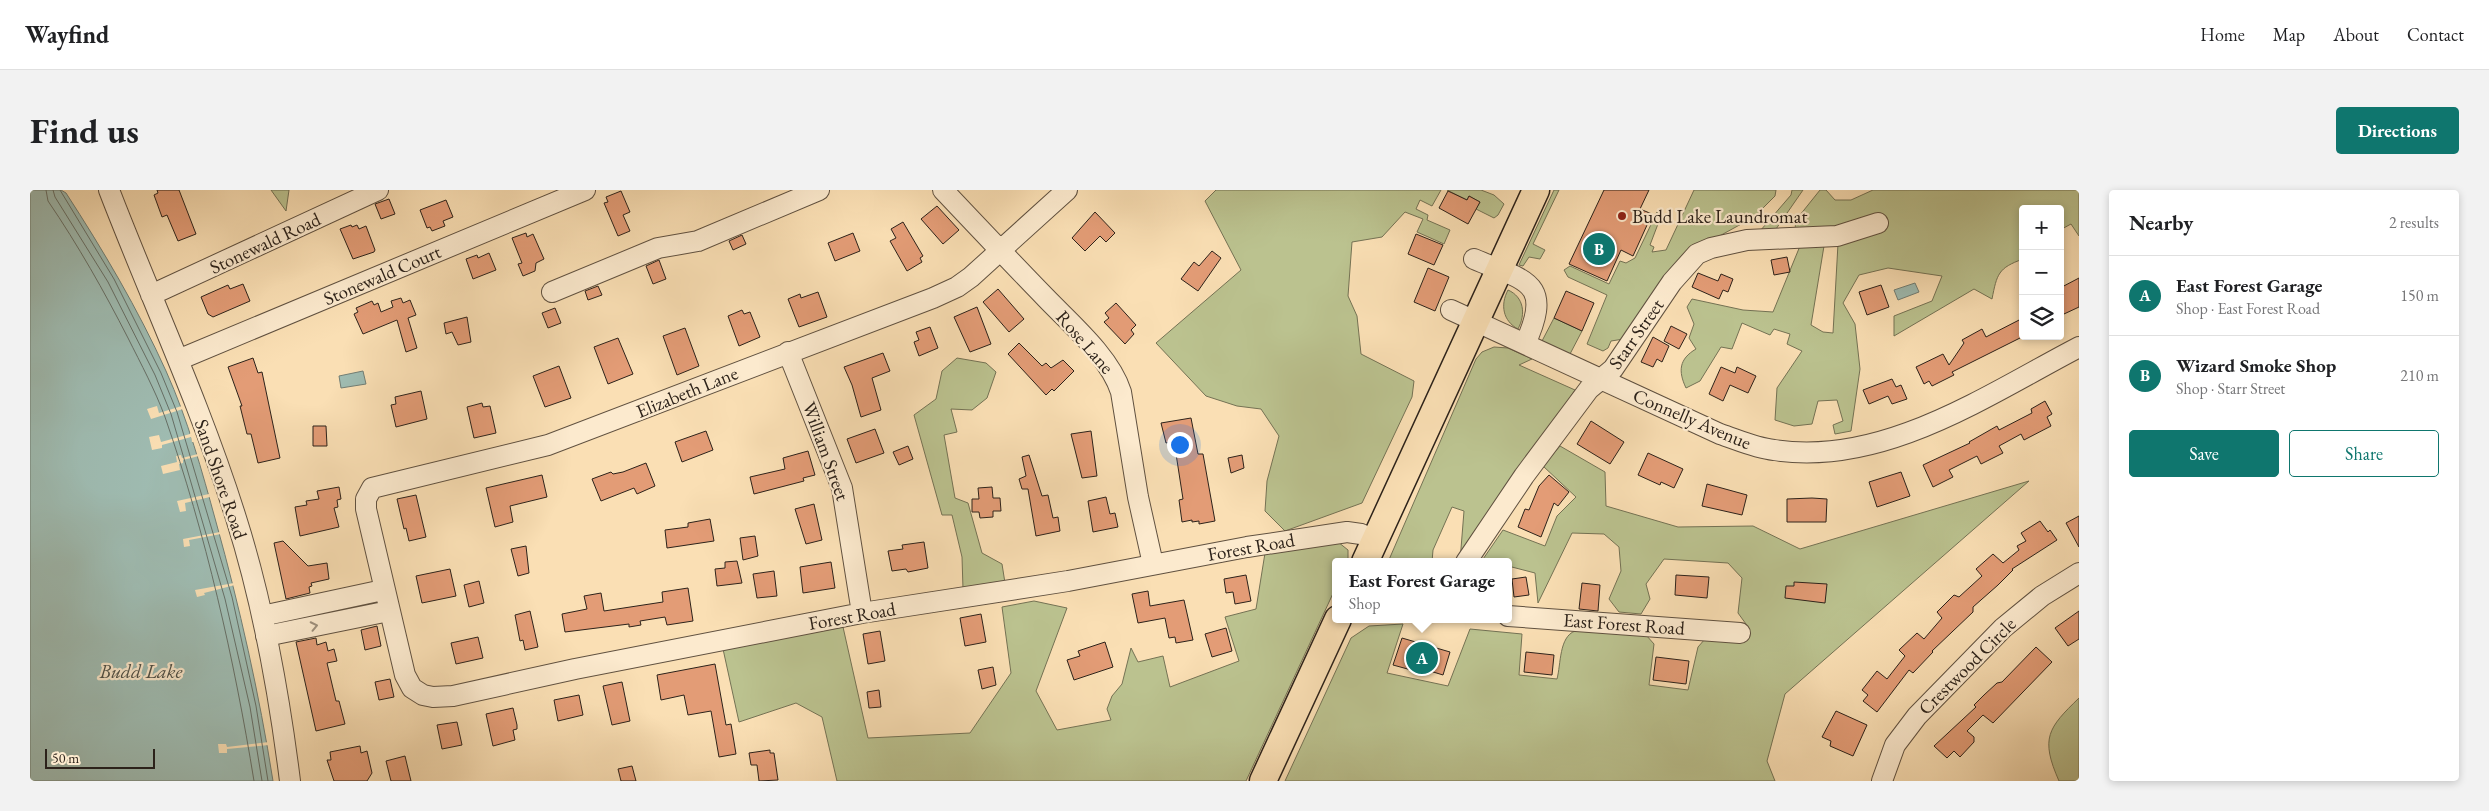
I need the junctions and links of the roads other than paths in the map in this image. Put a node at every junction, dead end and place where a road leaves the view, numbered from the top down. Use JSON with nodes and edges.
{"nodes":[{"id":1,"x":109,"y":190,"type":"edge"},
{"id":2,"x":378,"y":190,"type":"edge"},
{"id":3,"x":585,"y":190,"type":"edge"},
{"id":4,"x":819,"y":190,"type":"edge"},
{"id":5,"x":943,"y":190,"type":"edge"},
{"id":6,"x":1067,"y":190,"type":"edge"},
{"id":7,"x":1536,"y":190,"type":"edge"},
{"id":8,"x":1878,"y":223,"type":"dead end"},
{"id":9,"x":1001,"y":251,"type":"junction"},
{"id":10,"x":1474,"y":260,"type":"dead end"},
{"id":11,"x":1499,"y":270,"type":"junction"},
{"id":12,"x":552,"y":292,"type":"dead end"},
{"id":13,"x":152,"y":295,"type":"junction"},
{"id":14,"x":1451,"y":310,"type":"dead end"},
{"id":15,"x":1476,"y":321,"type":"junction"},
{"id":16,"x":1525,"y":344,"type":"junction"},
{"id":17,"x":2079,"y":347,"type":"edge"},
{"id":18,"x":788,"y":352,"type":"junction"},
{"id":19,"x":178,"y":360,"type":"junction"},
{"id":20,"x":1601,"y":379,"type":"junction"},
{"id":21,"x":1370,"y":551,"type":"edge"},
{"id":22,"x":1469,"y":558,"type":"edge"},
{"id":23,"x":1153,"y":564,"type":"junction"},
{"id":24,"x":2079,"y":573,"type":"edge"},
{"id":25,"x":384,"y":590,"type":"junction"},
{"id":26,"x":389,"y":611,"type":"junction"},
{"id":27,"x":862,"y":613,"type":"junction"},
{"id":28,"x":262,"y":616,"type":"junction"},
{"id":29,"x":1512,"y":616,"type":"edge"},
{"id":30,"x":1336,"y":623,"type":"edge"},
{"id":31,"x":1740,"y":633,"type":"dead end"},
{"id":32,"x":266,"y":636,"type":"junction"},
{"id":33,"x":290,"y":781,"type":"edge"},
{"id":34,"x":1263,"y":781,"type":"edge"},
{"id":35,"x":1882,"y":781,"type":"edge"}],
"edges":[{"from":1,"to":13,"type":"street","name":"Sand Shore Road"},
{"from":2,"to":13,"type":"street","name":"Stonewald Road"},
{"from":3,"to":19,"type":"street","name":"Stonewald Court"},
{"from":4,"to":12,"type":"street"},
{"from":5,"to":9,"type":"street","name":"Rose Lane"},
{"from":6,"to":9,"type":"street","name":"Elizabeth Lane"},
{"from":7,"to":11,"type":"main road"},
{"from":8,"to":20,"type":"street","name":"Starr Street"},
{"from":9,"to":18,"type":"street","name":"Elizabeth Lane"},
{"from":9,"to":23,"type":"street","name":"Rose Lane"},
{"from":10,"to":11,"type":"street"},
{"from":11,"to":15,"type":"main road"},
{"from":11,"to":16,"type":"street"},
{"from":13,"to":19,"type":"street","name":"Sand Shore Road"},
{"from":14,"to":15,"type":"street","name":"Connelly Avenue"},
{"from":15,"to":16,"type":"street","name":"Connelly Avenue"},
{"from":15,"to":21,"type":"main road"},
{"from":16,"to":20,"type":"street","name":"Connelly Avenue"},
{"from":17,"to":20,"type":"street","name":"Connelly Avenue"},
{"from":18,"to":25,"type":"street","name":"Elizabeth Lane"},
{"from":18,"to":27,"type":"street","name":"William Street"},
{"from":19,"to":28,"type":"street","name":"Sand Shore Road"},
{"from":20,"to":22,"type":"street","name":"Starr Street"},
{"from":21,"to":23,"type":"street","name":"Forest Road"},
{"from":23,"to":27,"type":"street","name":"Forest Road"},
{"from":24,"to":35,"type":"street","name":"Crestwood Circle"},
{"from":25,"to":26,"type":"street","name":"Elizabeth Lane"},
{"from":25,"to":28,"type":"street"},
{"from":26,"to":27,"type":"street","name":"Forest Road"},
{"from":32,"to":26,"type":"street","one_way":true},
{"from":28,"to":32,"type":"street","name":"Sand Shore Road"},
{"from":29,"to":31,"type":"street","name":"East Forest Road"},
{"from":30,"to":34,"type":"main road"},
{"from":32,"to":33,"type":"street","name":"Sand Shore Road"}]}
